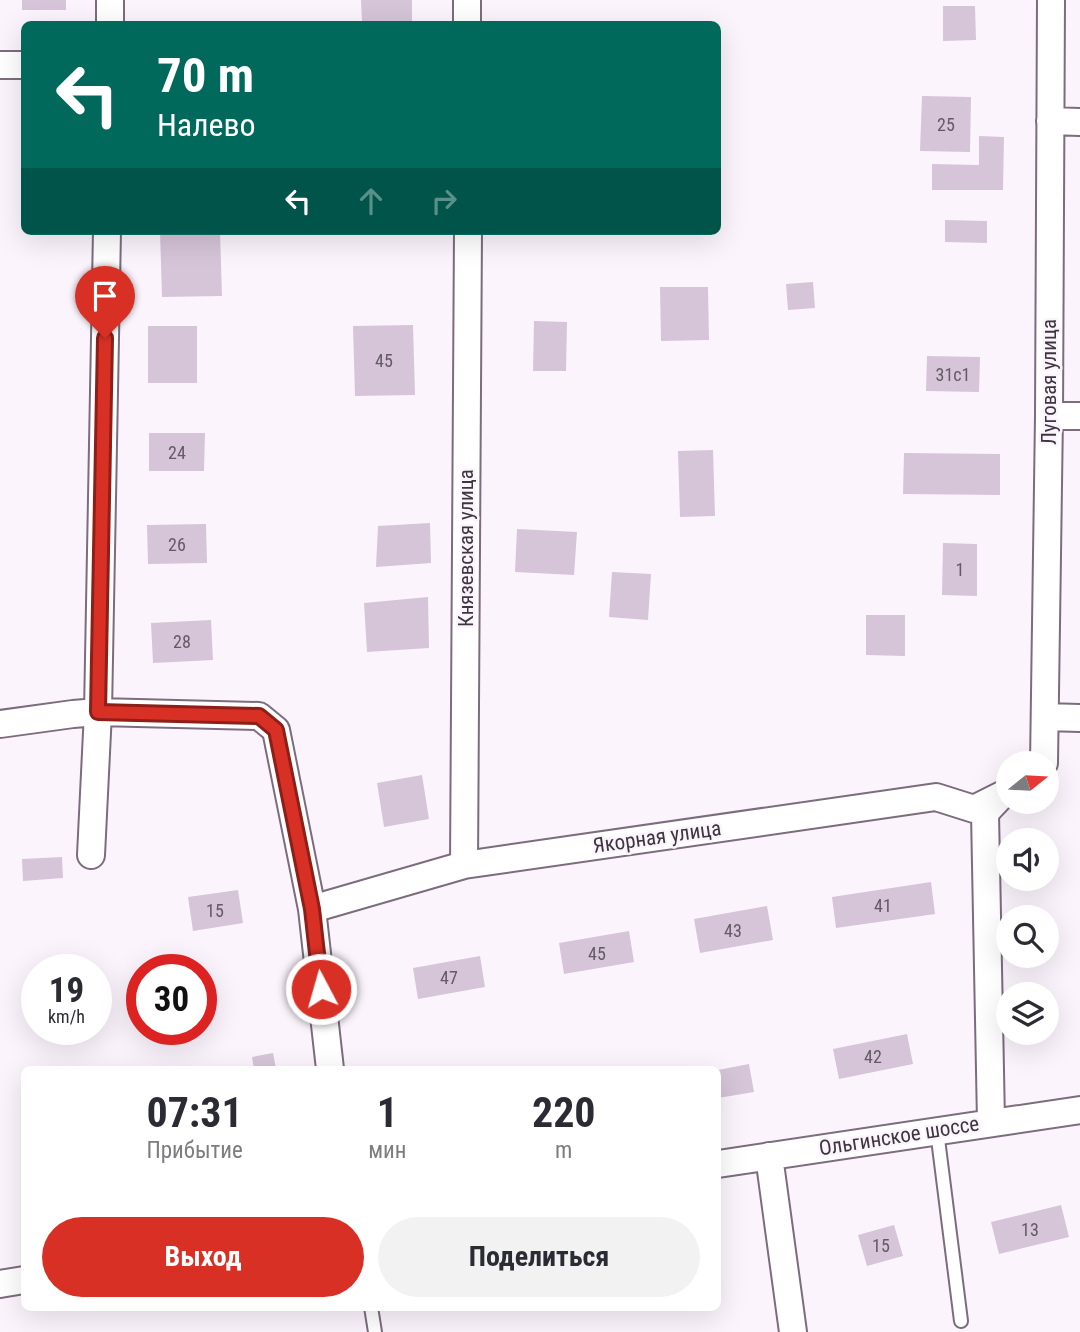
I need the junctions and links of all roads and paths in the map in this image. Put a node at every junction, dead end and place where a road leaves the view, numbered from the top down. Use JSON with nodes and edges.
{"nodes":[{"id":1,"x":110,"y":0,"type":"edge"},
{"id":2,"x":467,"y":0,"type":"edge"},
{"id":3,"x":1051,"y":0,"type":"edge"},
{"id":4,"x":110,"y":21,"type":"edge"},
{"id":5,"x":467,"y":21,"type":"edge"},
{"id":6,"x":0,"y":65,"type":"edge"},
{"id":7,"x":21,"y":65,"type":"edge"},
{"id":8,"x":1050,"y":121,"type":"junction"},
{"id":9,"x":1080,"y":122,"type":"edge"},
{"id":10,"x":107,"y":235,"type":"edge"},
{"id":11,"x":468,"y":235,"type":"edge"},
{"id":12,"x":1049,"y":416,"type":"junction"},
{"id":13,"x":1080,"y":416,"type":"edge"},
{"id":14,"x":98,"y":712,"type":"junction"},
{"id":15,"x":1045,"y":717,"type":"junction"},
{"id":16,"x":1080,"y":718,"type":"edge"},
{"id":17,"x":0,"y":724,"type":"edge"},
{"id":18,"x":1044,"y":751,"type":"edge"},
{"id":19,"x":91,"y":855,"type":"dead end"},
{"id":20,"x":464,"y":864,"type":"junction"},
{"id":21,"x":312,"y":909,"type":"junction"},
{"id":22,"x":330,"y":1066,"type":"edge"},
{"id":23,"x":1080,"y":1110,"type":"edge"},
{"id":24,"x":991,"y":1122,"type":"junction"},
{"id":25,"x":937,"y":1131,"type":"junction"},
{"id":26,"x":769,"y":1156,"type":"junction"},
{"id":27,"x":721,"y":1164,"type":"edge"},
{"id":28,"x":21,"y":1280,"type":"edge"},
{"id":29,"x":0,"y":1284,"type":"edge"},
{"id":30,"x":372,"y":1311,"type":"edge"},
{"id":31,"x":961,"y":1321,"type":"dead end"},
{"id":32,"x":375,"y":1332,"type":"edge"},
{"id":33,"x":793,"y":1332,"type":"edge"}],
"edges":[{"from":1,"to":4,"type":"street"},
{"from":2,"to":5,"type":"street"},
{"from":3,"to":8,"type":"street","name":"Луговая улица"},
{"from":6,"to":7,"type":"street"},
{"from":8,"to":9,"type":"street"},
{"from":8,"to":12,"type":"street","name":"Луговая улица"},
{"from":10,"to":14,"type":"street"},
{"from":11,"to":20,"type":"street","name":"Князевская улица"},
{"from":12,"to":13,"type":"street"},
{"from":12,"to":15,"type":"street","name":"Луговая улица"},
{"from":14,"to":17,"type":"street"},
{"from":14,"to":19,"type":"street"},
{"from":14,"to":21,"type":"street"},
{"from":15,"to":16,"type":"street"},
{"from":15,"to":18,"type":"street","name":"Луговая улица"},
{"from":20,"to":21,"type":"street","name":"Якорная улица"},
{"from":20,"to":24,"type":"street","name":"Якорная улица"},
{"from":21,"to":22,"type":"street"},
{"from":23,"to":24,"type":"street","name":"Ольгинское шоссе"},
{"from":24,"to":25,"type":"street","name":"Ольгинское шоссе"},
{"from":25,"to":26,"type":"street","name":"Ольгинское шоссе"},
{"from":25,"to":31,"type":"lane"},
{"from":26,"to":27,"type":"street","name":"Ольгинское шоссе"},
{"from":26,"to":33,"type":"street"},
{"from":28,"to":29,"type":"street"},
{"from":30,"to":32,"type":"lane"}]}
